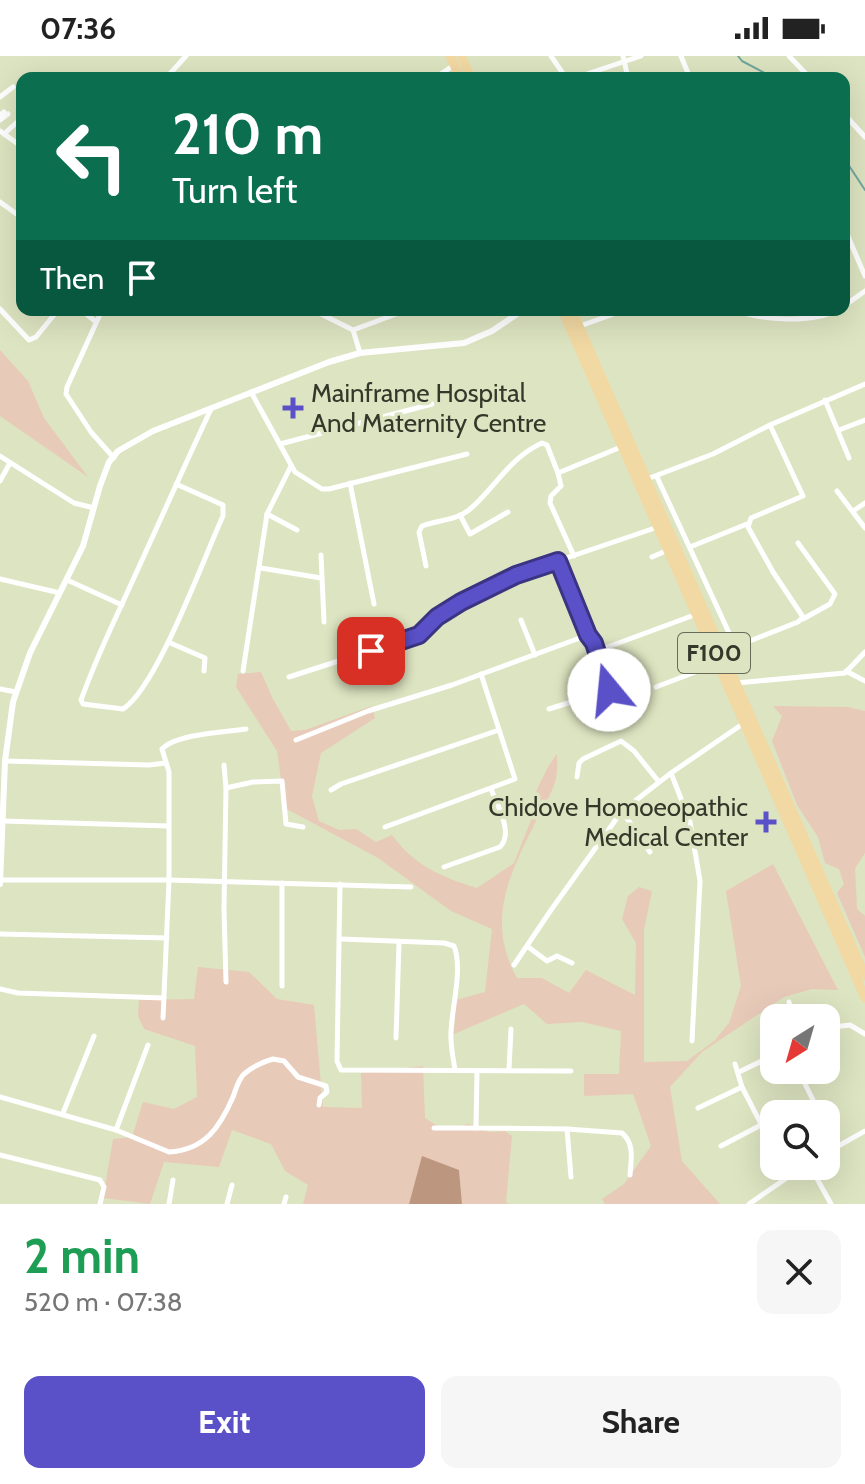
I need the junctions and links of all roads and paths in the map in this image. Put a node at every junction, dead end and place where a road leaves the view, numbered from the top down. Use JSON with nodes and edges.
{"nodes":[{"id":1,"x":186,"y":56,"type":"edge"},
{"id":2,"x":641,"y":56,"type":"edge"},
{"id":3,"x":789,"y":56,"type":"edge"},
{"id":4,"x":624,"y":59,"type":"edge"},
{"id":5,"x":171,"y":72,"type":"edge"},
{"id":6,"x":590,"y":72,"type":"edge"},
{"id":7,"x":804,"y":72,"type":"edge"},
{"id":8,"x":13,"y":87,"type":"dead end"},
{"id":9,"x":0,"y":97,"type":"edge"},
{"id":10,"x":850,"y":121,"type":"edge"},
{"id":11,"x":16,"y":123,"type":"dead end"},
{"id":12,"x":2,"y":132,"type":"edge"},
{"id":13,"x":865,"y":137,"type":"edge"},
{"id":14,"x":850,"y":242,"type":"edge"},
{"id":15,"x":850,"y":258,"type":"edge"},
{"id":16,"x":856,"y":258,"type":"junction"},
{"id":17,"x":865,"y":276,"type":"edge"},
{"id":18,"x":0,"y":309,"type":"edge"},
{"id":19,"x":53,"y":316,"type":"edge"},
{"id":20,"x":89,"y":316,"type":"edge"},
{"id":21,"x":98,"y":316,"type":"edge"},
{"id":22,"x":325,"y":316,"type":"edge"},
{"id":23,"x":391,"y":316,"type":"edge"},
{"id":24,"x":514,"y":316,"type":"edge"},
{"id":25,"x":565,"y":316,"type":"edge"},
{"id":26,"x":575,"y":316,"type":"edge"},
{"id":27,"x":608,"y":316,"type":"edge"},
{"id":28,"x":764,"y":316,"type":"edge"},
{"id":29,"x":819,"y":316,"type":"edge"},
{"id":30,"x":95,"y":321,"type":"junction"},
{"id":31,"x":580,"y":326,"type":"junction"},
{"id":32,"x":353,"y":330,"type":"junction"},
{"id":33,"x":360,"y":353,"type":"junction"},
{"id":34,"x":865,"y":384,"type":"edge"},
{"id":35,"x":250,"y":392,"type":"junction"},
{"id":36,"x":825,"y":400,"type":"junction"},
{"id":37,"x":432,"y":404,"type":"dead end"},
{"id":38,"x":212,"y":408,"type":"junction"},
{"id":39,"x":617,"y":420,"type":"junction"},
{"id":40,"x":865,"y":420,"type":"edge"},
{"id":41,"x":770,"y":425,"type":"junction"},
{"id":42,"x":839,"y":430,"type":"junction"},
{"id":43,"x":280,"y":444,"type":"junction"},
{"id":44,"x":622,"y":446,"type":"junction"},
{"id":45,"x":467,"y":454,"type":"dead end"},
{"id":46,"x":0,"y":456,"type":"edge"},
{"id":47,"x":114,"y":458,"type":"junction"},
{"id":48,"x":849,"y":458,"type":"dead end"},
{"id":49,"x":10,"y":463,"type":"junction"},
{"id":50,"x":291,"y":466,"type":"junction"},
{"id":51,"x":558,"y":473,"type":"junction"},
{"id":52,"x":652,"y":478,"type":"junction"},
{"id":53,"x":0,"y":481,"type":"edge"},
{"id":54,"x":350,"y":483,"type":"junction"},
{"id":55,"x":176,"y":484,"type":"junction"},
{"id":56,"x":837,"y":491,"type":"dead end"},
{"id":57,"x":865,"y":503,"type":"edge"},
{"id":58,"x":94,"y":508,"type":"junction"},
{"id":59,"x":853,"y":511,"type":"junction"},
{"id":60,"x":508,"y":512,"type":"dead end"},
{"id":61,"x":267,"y":514,"type":"junction"},
{"id":62,"x":460,"y":515,"type":"junction"},
{"id":63,"x":747,"y":524,"type":"junction"},
{"id":64,"x":659,"y":527,"type":"junction"},
{"id":65,"x":865,"y":528,"type":"edge"},
{"id":66,"x":297,"y":530,"type":"dead end"},
{"id":67,"x":687,"y":540,"type":"junction"},
{"id":68,"x":798,"y":543,"type":"dead end"},
{"id":69,"x":672,"y":547,"type":"junction"},
{"id":70,"x":690,"y":547,"type":"junction"},
{"id":71,"x":321,"y":555,"type":"dead end"},
{"id":72,"x":574,"y":556,"type":"junction"},
{"id":73,"x":652,"y":557,"type":"dead end"},
{"id":74,"x":558,"y":561,"type":"junction"},
{"id":75,"x":426,"y":566,"type":"dead end"},
{"id":76,"x":261,"y":568,"type":"junction"},
{"id":77,"x":321,"y":578,"type":"junction"},
{"id":78,"x":0,"y":579,"type":"edge"},
{"id":79,"x":67,"y":580,"type":"junction"},
{"id":80,"x":60,"y":593,"type":"junction"},
{"id":81,"x":374,"y":604,"type":"dead end"},
{"id":82,"x":122,"y":605,"type":"junction"},
{"id":83,"x":697,"y":614,"type":"junction"},
{"id":84,"x":521,"y":620,"type":"dead end"},
{"id":85,"x":802,"y":620,"type":"junction"},
{"id":86,"x":324,"y":622,"type":"dead end"},
{"id":87,"x":588,"y":635,"type":"junction"},
{"id":88,"x":168,"y":642,"type":"junction"},
{"id":89,"x":736,"y":648,"type":"junction"},
{"id":90,"x":597,"y":651,"type":"junction"},
{"id":91,"x":722,"y":651,"type":"junction"},
{"id":92,"x":865,"y":652,"type":"edge"},
{"id":93,"x":535,"y":655,"type":"junction"},
{"id":94,"x":719,"y":663,"type":"junction"},
{"id":95,"x":204,"y":671,"type":"dead end"},
{"id":96,"x":243,"y":671,"type":"dead end"},
{"id":97,"x":846,"y":671,"type":"junction"},
{"id":98,"x":481,"y":674,"type":"junction"},
{"id":99,"x":289,"y":677,"type":"dead end"},
{"id":100,"x":865,"y":681,"type":"edge"},
{"id":101,"x":736,"y":683,"type":"junction"},
{"id":102,"x":656,"y":687,"type":"dead end"},
{"id":103,"x":0,"y":689,"type":"edge"},
{"id":104,"x":16,"y":692,"type":"junction"},
{"id":105,"x":549,"y":709,"type":"dead end"},
{"id":106,"x":745,"y":723,"type":"junction"},
{"id":107,"x":246,"y":729,"type":"dead end"},
{"id":108,"x":499,"y":730,"type":"junction"},
{"id":109,"x":296,"y":740,"type":"dead end"},
{"id":110,"x":5,"y":761,"type":"junction"},
{"id":111,"x":166,"y":763,"type":"junction"},
{"id":112,"x":224,"y":765,"type":"dead end"},
{"id":113,"x":671,"y":773,"type":"junction"},
{"id":114,"x":577,"y":777,"type":"dead end"},
{"id":115,"x":659,"y":782,"type":"junction"},
{"id":116,"x":226,"y":788,"type":"junction"},
{"id":117,"x":491,"y":789,"type":"junction"},
{"id":118,"x":331,"y":790,"type":"dead end"},
{"id":119,"x":622,"y":811,"type":"junction"},
{"id":120,"x":3,"y":821,"type":"junction"},
{"id":121,"x":168,"y":826,"type":"junction"},
{"id":122,"x":303,"y":827,"type":"dead end"},
{"id":123,"x":385,"y":827,"type":"dead end"},
{"id":124,"x":650,"y":852,"type":"dead end"},
{"id":125,"x":444,"y":867,"type":"dead end"},
{"id":126,"x":0,"y":870,"type":"edge"},
{"id":127,"x":169,"y":880,"type":"junction"},
{"id":128,"x":0,"y":882,"type":"edge"},
{"id":129,"x":224,"y":882,"type":"junction"},
{"id":130,"x":282,"y":883,"type":"junction"},
{"id":131,"x":340,"y":884,"type":"junction"},
{"id":132,"x":411,"y":887,"type":"dead end"},
{"id":133,"x":0,"y":934,"type":"edge"},
{"id":134,"x":167,"y":938,"type":"junction"},
{"id":135,"x":341,"y":939,"type":"junction"},
{"id":136,"x":399,"y":943,"type":"junction"},
{"id":137,"x":527,"y":946,"type":"junction"},
{"id":138,"x":572,"y":963,"type":"dead end"},
{"id":139,"x":514,"y":965,"type":"dead end"},
{"id":140,"x":865,"y":976,"type":"edge"},
{"id":141,"x":226,"y":982,"type":"dead end"},
{"id":142,"x":282,"y":986,"type":"dead end"},
{"id":143,"x":0,"y":989,"type":"edge"},
{"id":144,"x":164,"y":998,"type":"junction"},
{"id":145,"x":865,"y":998,"type":"edge"},
{"id":146,"x":163,"y":1018,"type":"dead end"},
{"id":147,"x":840,"y":1026,"type":"edge"},
{"id":148,"x":511,"y":1029,"type":"dead end"},
{"id":149,"x":865,"y":1034,"type":"edge"},
{"id":150,"x":94,"y":1036,"type":"dead end"},
{"id":151,"x":396,"y":1038,"type":"dead end"},
{"id":152,"x":692,"y":1041,"type":"dead end"},
{"id":153,"x":148,"y":1045,"type":"dead end"},
{"id":154,"x":760,"y":1062,"type":"edge"},
{"id":155,"x":735,"y":1064,"type":"dead end"},
{"id":156,"x":509,"y":1069,"type":"junction"},
{"id":157,"x":455,"y":1070,"type":"junction"},
{"id":158,"x":477,"y":1071,"type":"junction"},
{"id":159,"x":571,"y":1071,"type":"dead end"},
{"id":160,"x":739,"y":1072,"type":"junction"},
{"id":161,"x":742,"y":1087,"type":"junction"},
{"id":162,"x":0,"y":1097,"type":"edge"},
{"id":163,"x":319,"y":1105,"type":"dead end"},
{"id":164,"x":698,"y":1108,"type":"dead end"},
{"id":165,"x":63,"y":1113,"type":"junction"},
{"id":166,"x":760,"y":1123,"type":"edge"},
{"id":167,"x":760,"y":1126,"type":"edge"},
{"id":168,"x":434,"y":1128,"type":"dead end"},
{"id":169,"x":476,"y":1128,"type":"junction"},
{"id":170,"x":567,"y":1129,"type":"junction"},
{"id":171,"x":116,"y":1130,"type":"junction"},
{"id":172,"x":865,"y":1131,"type":"edge"},
{"id":173,"x":840,"y":1145,"type":"edge"},
{"id":174,"x":721,"y":1146,"type":"dead end"},
{"id":175,"x":0,"y":1155,"type":"edge"},
{"id":176,"x":630,"y":1175,"type":"dead end"},
{"id":177,"x":571,"y":1177,"type":"dead end"},
{"id":178,"x":173,"y":1180,"type":"dead end"},
{"id":179,"x":782,"y":1180,"type":"edge"},
{"id":180,"x":816,"y":1180,"type":"edge"},
{"id":181,"x":232,"y":1185,"type":"dead end"},
{"id":182,"x":100,"y":1204,"type":"edge"},
{"id":183,"x":169,"y":1204,"type":"edge"},
{"id":184,"x":227,"y":1204,"type":"edge"},
{"id":185,"x":749,"y":1204,"type":"edge"},
{"id":186,"x":831,"y":1204,"type":"edge"}],
"edges":[{"from":1,"to":5,"type":"street"},
{"from":2,"to":4,"type":"street"},
{"from":3,"to":7,"type":"street"},
{"from":4,"to":6,"type":"street"},
{"from":8,"to":9,"type":"street"},
{"from":10,"to":13,"type":"street"},
{"from":11,"to":12,"type":"street"},
{"from":14,"to":16,"type":"street"},
{"from":15,"to":16,"type":"street"},
{"from":16,"to":17,"type":"street"},
{"from":18,"to":19,"type":"street"},
{"from":20,"to":30,"type":"street"},
{"from":21,"to":30,"type":"street"},
{"from":22,"to":32,"type":"street"},
{"from":23,"to":32,"type":"street"},
{"from":24,"to":33,"type":"street"},
{"from":25,"to":39,"type":"highway","number":"F100"},
{"from":26,"to":31,"type":"highway","number":"F100"},
{"from":27,"to":31,"type":"street"},
{"from":28,"to":29,"type":"street"},
{"from":30,"to":47,"type":"street"},
{"from":31,"to":39,"type":"highway","number":"F100"},
{"from":32,"to":33,"type":"street"},
{"from":33,"to":35,"type":"street"},
{"from":34,"to":36,"type":"street"},
{"from":35,"to":38,"type":"street"},
{"from":35,"to":43,"type":"street"},
{"from":36,"to":41,"type":"street"},
{"from":36,"to":42,"type":"street"},
{"from":37,"to":43,"type":"street"},
{"from":38,"to":47,"type":"street"},
{"from":38,"to":55,"type":"street"},
{"from":39,"to":44,"type":"highway","number":"F100"},
{"from":39,"to":52,"type":"highway","number":"F100"},
{"from":40,"to":42,"type":"street"},
{"from":41,"to":52,"type":"street"},
{"from":41,"to":63,"type":"street"},
{"from":42,"to":48,"type":"street"},
{"from":43,"to":50,"type":"street"},
{"from":44,"to":51,"type":"street"},
{"from":44,"to":64,"type":"highway","number":"F100"},
{"from":45,"to":54,"type":"street"},
{"from":46,"to":49,"type":"street"},
{"from":47,"to":58,"type":"street"},
{"from":49,"to":53,"type":"street"},
{"from":49,"to":58,"type":"street"},
{"from":50,"to":54,"type":"street"},
{"from":50,"to":61,"type":"street"},
{"from":51,"to":62,"type":"street"},
{"from":51,"to":72,"type":"street"},
{"from":52,"to":67,"type":"street"},
{"from":52,"to":69,"type":"highway","number":"F100"},
{"from":54,"to":81,"type":"street"},
{"from":55,"to":82,"type":"street"},
{"from":55,"to":88,"type":"street"},
{"from":56,"to":59,"type":"street"},
{"from":57,"to":59,"type":"street"},
{"from":58,"to":79,"type":"street"},
{"from":59,"to":65,"type":"street"},
{"from":60,"to":62,"type":"street"},
{"from":61,"to":66,"type":"street"},
{"from":61,"to":76,"type":"street"},
{"from":62,"to":75,"type":"street"},
{"from":63,"to":70,"type":"street"},
{"from":63,"to":85,"type":"street"},
{"from":64,"to":69,"type":"highway","number":"F100"},
{"from":64,"to":72,"type":"street"},
{"from":67,"to":69,"type":"street"},
{"from":67,"to":70,"type":"street"},
{"from":68,"to":85,"type":"street"},
{"from":69,"to":73,"type":"street"},
{"from":69,"to":83,"type":"highway","number":"F100"},
{"from":69,"to":91,"type":"highway","number":"F100"},
{"from":70,"to":89,"type":"street"},
{"from":71,"to":77,"type":"street"},
{"from":72,"to":74,"type":"street"},
{"from":74,"to":87,"type":"street"},
{"from":74,"to":99,"type":"street"},
{"from":76,"to":77,"type":"street"},
{"from":76,"to":96,"type":"street"},
{"from":77,"to":86,"type":"street"},
{"from":78,"to":80,"type":"street"},
{"from":79,"to":80,"type":"street"},
{"from":79,"to":82,"type":"street"},
{"from":80,"to":104,"type":"street"},
{"from":82,"to":88,"type":"street"},
{"from":83,"to":90,"type":"street"},
{"from":83,"to":94,"type":"highway","number":"F100"},
{"from":84,"to":93,"type":"street"},
{"from":85,"to":89,"type":"street"},
{"from":87,"to":90,"type":"street"},
{"from":87,"to":93,"type":"street"},
{"from":88,"to":95,"type":"street"},
{"from":89,"to":91,"type":"street"},
{"from":90,"to":105,"type":"street"},
{"from":91,"to":101,"type":"highway","number":"F100"},
{"from":92,"to":97,"type":"street"},
{"from":93,"to":98,"type":"street"},
{"from":94,"to":102,"type":"street"},
{"from":94,"to":106,"type":"highway","number":"F100"},
{"from":97,"to":100,"type":"street"},
{"from":97,"to":101,"type":"street"},
{"from":98,"to":108,"type":"street"},
{"from":98,"to":109,"type":"street"},
{"from":101,"to":140,"type":"highway","number":"F100"},
{"from":103,"to":104,"type":"street"},
{"from":104,"to":110,"type":"street"},
{"from":106,"to":113,"type":"street"},
{"from":106,"to":145,"type":"highway","number":"F100"},
{"from":107,"to":111,"type":"street"},
{"from":108,"to":117,"type":"street"},
{"from":108,"to":118,"type":"street"},
{"from":110,"to":111,"type":"street"},
{"from":110,"to":120,"type":"street"},
{"from":111,"to":121,"type":"street"},
{"from":112,"to":116,"type":"street"},
{"from":113,"to":115,"type":"street"},
{"from":113,"to":152,"type":"street"},
{"from":114,"to":115,"type":"street"},
{"from":115,"to":119,"type":"street"},
{"from":116,"to":122,"type":"street"},
{"from":116,"to":129,"type":"street"},
{"from":117,"to":123,"type":"street"},
{"from":117,"to":125,"type":"street"},
{"from":119,"to":124,"type":"street"},
{"from":119,"to":137,"type":"street"},
{"from":120,"to":121,"type":"street"},
{"from":120,"to":126,"type":"street"},
{"from":121,"to":127,"type":"street"},
{"from":126,"to":128,"type":"street"},
{"from":127,"to":128,"type":"street"},
{"from":127,"to":129,"type":"street"},
{"from":127,"to":134,"type":"street"},
{"from":129,"to":130,"type":"street"},
{"from":129,"to":141,"type":"street"},
{"from":130,"to":131,"type":"street"},
{"from":130,"to":142,"type":"street"},
{"from":131,"to":132,"type":"street"},
{"from":131,"to":135,"type":"street"},
{"from":133,"to":134,"type":"street"},
{"from":134,"to":144,"type":"street"},
{"from":135,"to":136,"type":"street"},
{"from":135,"to":157,"type":"street"},
{"from":136,"to":151,"type":"street"},
{"from":136,"to":157,"type":"street"},
{"from":137,"to":138,"type":"street"},
{"from":137,"to":139,"type":"street"},
{"from":143,"to":144,"type":"street"},
{"from":144,"to":146,"type":"street"},
{"from":147,"to":149,"type":"street"},
{"from":148,"to":156,"type":"street"},
{"from":150,"to":165,"type":"street"},
{"from":153,"to":171,"type":"street"},
{"from":154,"to":160,"type":"street"},
{"from":155,"to":160,"type":"street"},
{"from":156,"to":158,"type":"street"},
{"from":156,"to":159,"type":"street"},
{"from":157,"to":158,"type":"street"},
{"from":158,"to":169,"type":"street"},
{"from":160,"to":161,"type":"street"},
{"from":161,"to":164,"type":"street"},
{"from":161,"to":166,"type":"street"},
{"from":162,"to":165,"type":"street"},
{"from":163,"to":171,"type":"street"},
{"from":165,"to":171,"type":"street"},
{"from":167,"to":174,"type":"street"},
{"from":168,"to":169,"type":"street"},
{"from":169,"to":170,"type":"street"},
{"from":170,"to":176,"type":"street"},
{"from":170,"to":177,"type":"street"},
{"from":172,"to":173,"type":"street"},
{"from":175,"to":182,"type":"street"},
{"from":178,"to":183,"type":"street"},
{"from":179,"to":185,"type":"street"},
{"from":180,"to":186,"type":"street"},
{"from":181,"to":184,"type":"street"}]}
